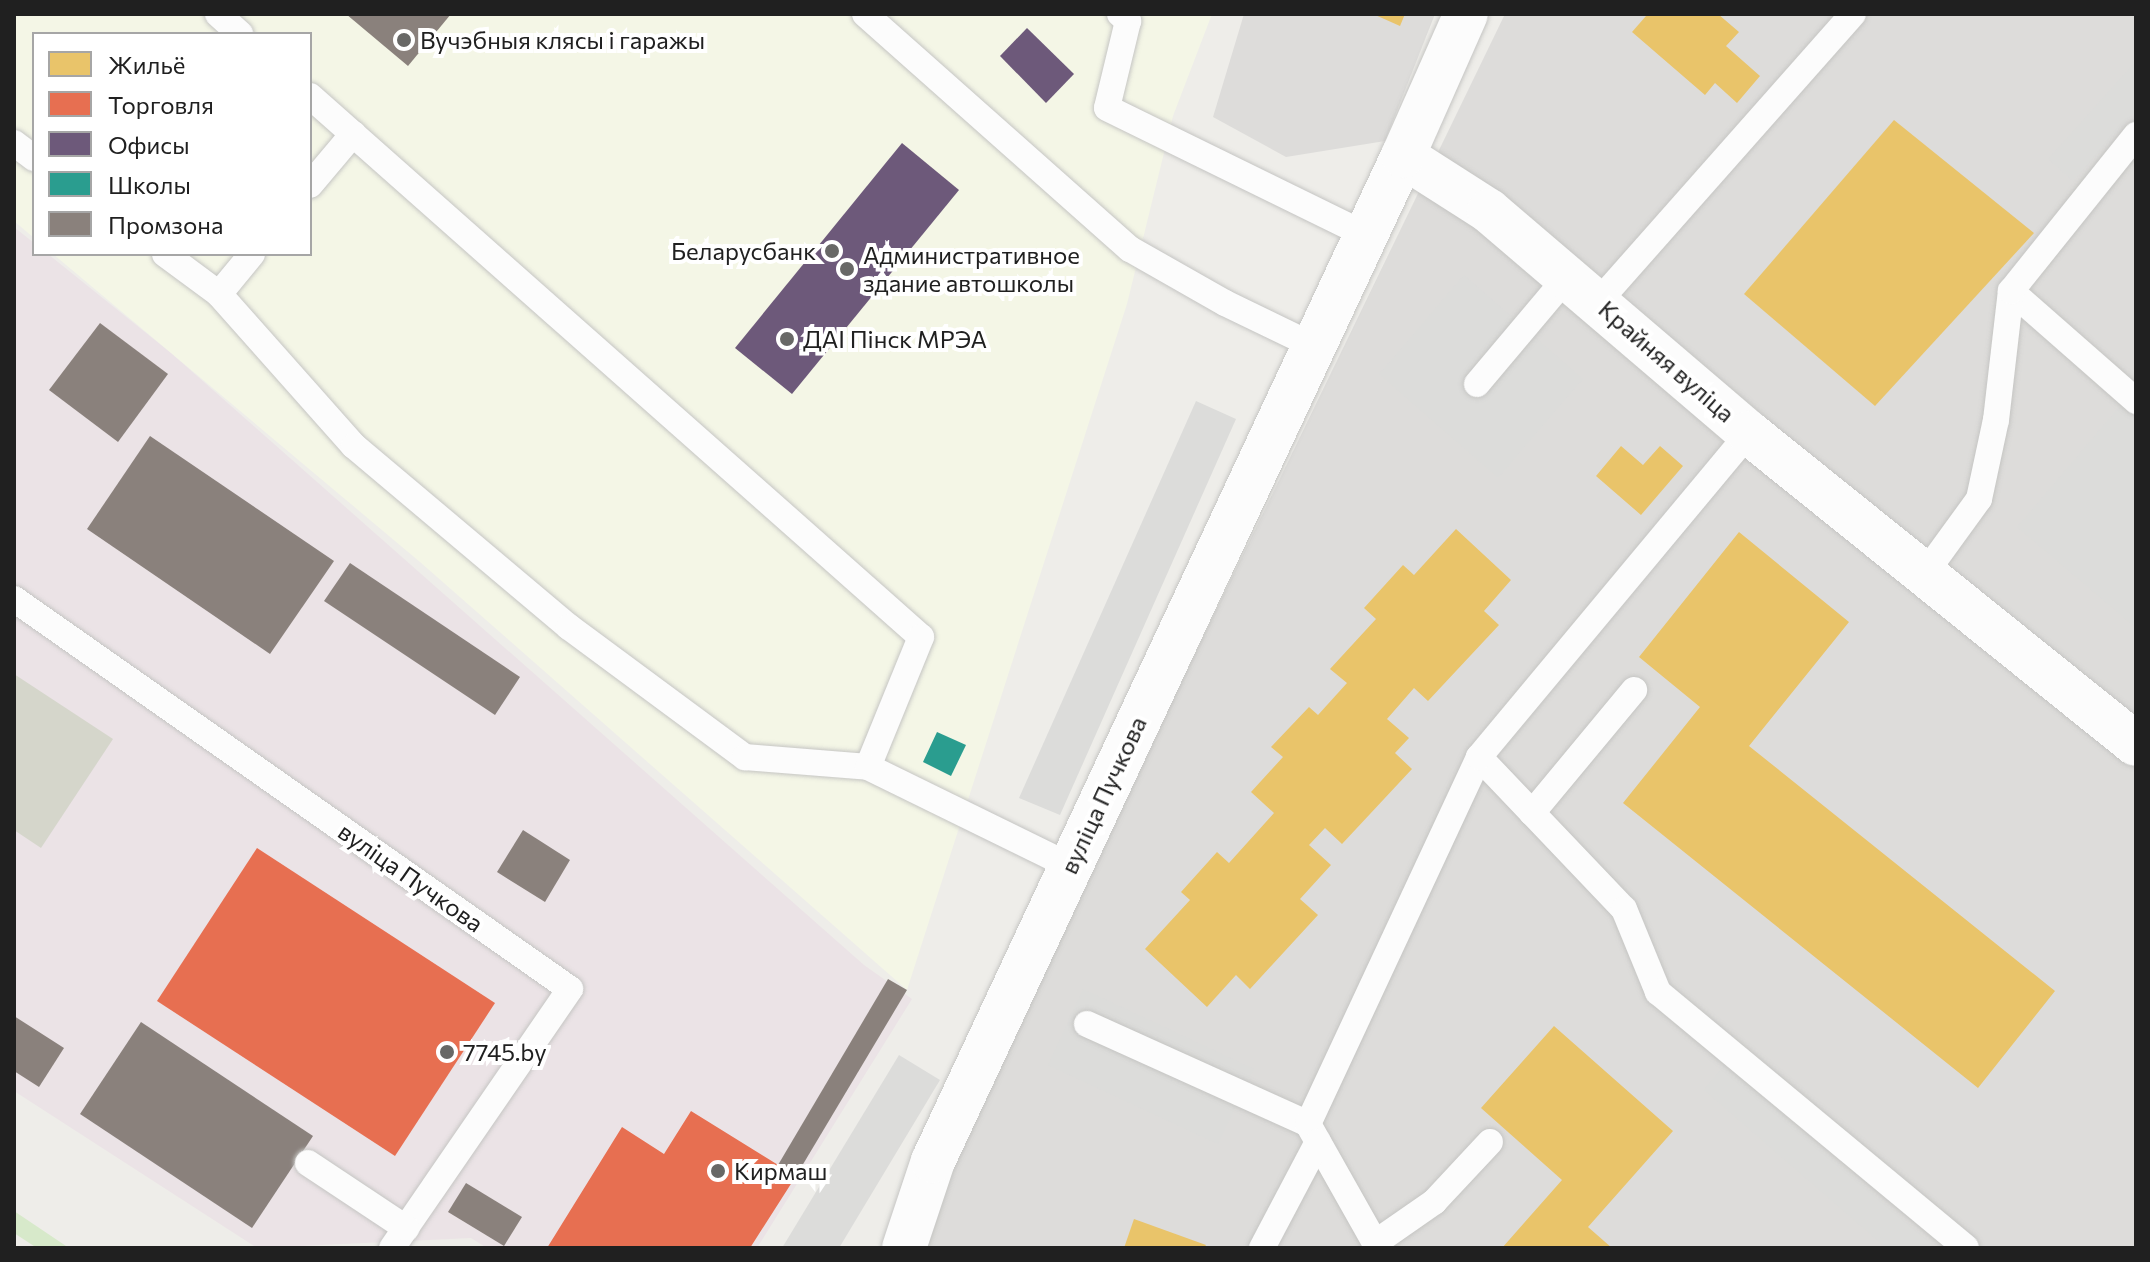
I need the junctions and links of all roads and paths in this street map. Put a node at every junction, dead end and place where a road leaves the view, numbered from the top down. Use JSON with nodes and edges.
{"nodes":[{"id":1,"x":218,"y":14,"type":"edge"},
{"id":2,"x":865,"y":14,"type":"edge"},
{"id":3,"x":1120,"y":14,"type":"edge"},
{"id":4,"x":1466,"y":14,"type":"edge"},
{"id":5,"x":1853,"y":14,"type":"edge"},
{"id":6,"x":238,"y":32,"type":"edge"},
{"id":7,"x":312,"y":98,"type":"edge"},
{"id":8,"x":353,"y":134,"type":"junction"},
{"id":9,"x":2136,"y":135,"type":"edge"},
{"id":10,"x":14,"y":143,"type":"edge"},
{"id":11,"x":32,"y":156,"type":"edge"},
{"id":12,"x":1403,"y":156,"type":"junction"},
{"id":13,"x":312,"y":183,"type":"edge"},
{"id":14,"x":1366,"y":235,"type":"junction"},
{"id":15,"x":168,"y":256,"type":"edge"},
{"id":16,"x":250,"y":256,"type":"edge"},
{"id":17,"x":1583,"y":289,"type":"junction"},
{"id":18,"x":2011,"y":291,"type":"junction"},
{"id":19,"x":219,"y":294,"type":"junction"},
{"id":20,"x":1314,"y":346,"type":"junction"},
{"id":21,"x":1477,"y":384,"type":"dead end"},
{"id":22,"x":2136,"y":401,"type":"edge"},
{"id":23,"x":1749,"y":433,"type":"junction"},
{"id":24,"x":1926,"y":572,"type":"junction"},
{"id":25,"x":14,"y":599,"type":"edge"},
{"id":26,"x":1634,"y":690,"type":"dead end"},
{"id":27,"x":2136,"y":744,"type":"edge"},
{"id":28,"x":1479,"y":757,"type":"junction"},
{"id":29,"x":868,"y":767,"type":"junction"},
{"id":30,"x":1532,"y":813,"type":"junction"},
{"id":31,"x":1070,"y":866,"type":"junction"},
{"id":32,"x":1087,"y":1024,"type":"dead end"},
{"id":33,"x":1313,"y":1133,"type":"junction"},
{"id":34,"x":1490,"y":1142,"type":"dead end"},
{"id":35,"x":308,"y":1163,"type":"dead end"},
{"id":36,"x":399,"y":1238,"type":"edge"},
{"id":37,"x":1377,"y":1245,"type":"edge"},
{"id":38,"x":904,"y":1248,"type":"edge"},
{"id":39,"x":1262,"y":1248,"type":"edge"},
{"id":40,"x":1966,"y":1248,"type":"edge"}],
"edges":[{"from":1,"to":6,"type":"lane"},
{"from":2,"to":20,"type":"lane"},
{"from":3,"to":14,"type":"lane"},
{"from":4,"to":12,"type":"street"},
{"from":5,"to":17,"type":"lane"},
{"from":7,"to":8,"type":"lane"},
{"from":8,"to":13,"type":"lane"},
{"from":8,"to":29,"type":"lane"},
{"from":9,"to":18,"type":"lane"},
{"from":10,"to":11,"type":"lane"},
{"from":12,"to":14,"type":"street"},
{"from":12,"to":17,"type":"street","name":"Крайняя вуліца"},
{"from":14,"to":20,"type":"street"},
{"from":15,"to":19,"type":"lane"},
{"from":16,"to":19,"type":"lane"},
{"from":17,"to":21,"type":"lane"},
{"from":17,"to":23,"type":"street","name":"Крайняя вуліца"},
{"from":18,"to":22,"type":"lane"},
{"from":18,"to":24,"type":"lane"},
{"from":19,"to":29,"type":"lane"},
{"from":20,"to":31,"type":"street","name":"вуліца Пучкова"},
{"from":23,"to":24,"type":"street","name":"Крайняя вуліца"},
{"from":23,"to":28,"type":"lane"},
{"from":24,"to":27,"type":"street","name":"Крайняя вуліца"},
{"from":25,"to":36,"type":"lane","name":"вуліца Пучкова"},
{"from":26,"to":30,"type":"lane"},
{"from":28,"to":30,"type":"lane"},
{"from":28,"to":33,"type":"lane"},
{"from":29,"to":31,"type":"lane"},
{"from":30,"to":40,"type":"lane"},
{"from":31,"to":38,"type":"street","name":"вуліца Пучкова"},
{"from":32,"to":33,"type":"lane"},
{"from":33,"to":37,"type":"lane"},
{"from":33,"to":39,"type":"lane"},
{"from":34,"to":37,"type":"lane"},
{"from":35,"to":36,"type":"lane","name":"вуліца Пучкова"}]}
